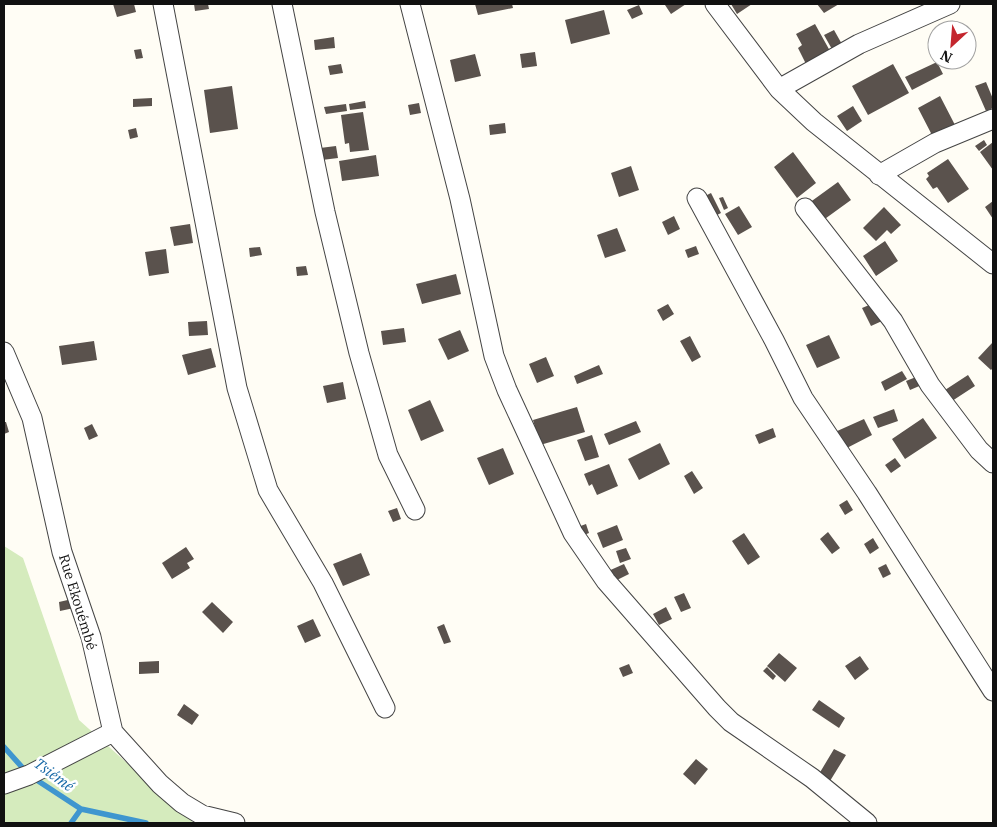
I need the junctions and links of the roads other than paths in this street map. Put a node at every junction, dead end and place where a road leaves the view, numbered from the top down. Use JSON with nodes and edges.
{"nodes":[{"id":1,"x":163,"y":4,"type":"edge"},
{"id":2,"x":282,"y":4,"type":"edge"},
{"id":3,"x":410,"y":4,"type":"edge"},
{"id":4,"x":715,"y":4,"type":"edge"},
{"id":5,"x":950,"y":4,"type":"edge"},
{"id":6,"x":779,"y":89,"type":"junction"},
{"id":7,"x":993,"y":119,"type":"edge"},
{"id":8,"x":879,"y":175,"type":"junction"},
{"id":9,"x":697,"y":198,"type":"dead end"},
{"id":10,"x":805,"y":208,"type":"dead end"},
{"id":11,"x":993,"y":264,"type":"edge"},
{"id":12,"x":4,"y":352,"type":"edge"},
{"id":13,"x":993,"y":463,"type":"edge"},
{"id":14,"x":416,"y":510,"type":"dead end"},
{"id":15,"x":993,"y":691,"type":"edge"},
{"id":16,"x":385,"y":708,"type":"dead end"},
{"id":17,"x":113,"y":732,"type":"junction"},
{"id":18,"x":4,"y":784,"type":"edge"},
{"id":19,"x":234,"y":823,"type":"edge"},
{"id":20,"x":867,"y":823,"type":"edge"}],
"edges":[{"from":1,"to":16,"type":"street"},
{"from":2,"to":14,"type":"street"},
{"from":3,"to":20,"type":"street"},
{"from":4,"to":6,"type":"street"},
{"from":5,"to":6,"type":"street"},
{"from":6,"to":8,"type":"street"},
{"from":7,"to":8,"type":"street"},
{"from":8,"to":11,"type":"street"},
{"from":9,"to":15,"type":"street"},
{"from":10,"to":13,"type":"street"},
{"from":12,"to":17,"type":"street","name":"Rue Ekouémbé"},
{"from":17,"to":18,"type":"street"},
{"from":17,"to":19,"type":"street","name":"Rue Ekouémbé"}]}
